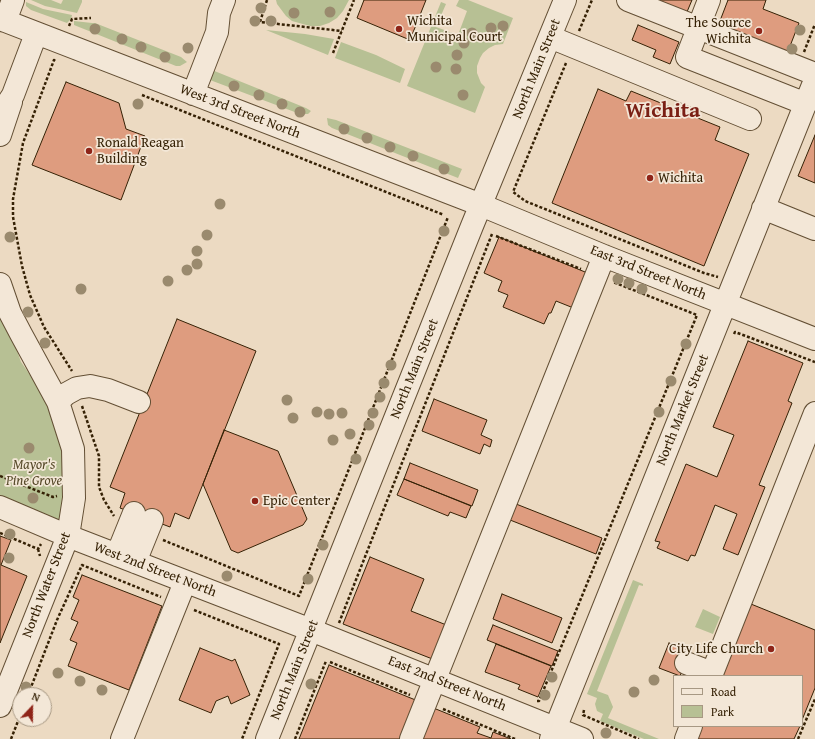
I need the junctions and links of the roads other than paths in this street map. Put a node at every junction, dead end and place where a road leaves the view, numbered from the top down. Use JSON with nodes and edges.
{"nodes":[{"id":1,"x":13,"y":0,"type":"edge"},
{"id":2,"x":565,"y":0,"type":"edge"},
{"id":3,"x":628,"y":0,"type":"edge"},
{"id":4,"x":709,"y":0,"type":"edge"},
{"id":5,"x":222,"y":6,"type":"edge"},
{"id":6,"x":2,"y":20,"type":"edge"},
{"id":7,"x":698,"y":29,"type":"junction"},
{"id":8,"x":36,"y":34,"type":"junction"},
{"id":9,"x":550,"y":37,"type":"junction"},
{"id":10,"x":806,"y":71,"type":"edge"},
{"id":11,"x":815,"y":80,"type":"edge"},
{"id":12,"x":187,"y":92,"type":"junction"},
{"id":13,"x":13,"y":96,"type":"junction"},
{"id":14,"x":806,"y":104,"type":"junction"},
{"id":15,"x":0,"y":115,"type":"edge"},
{"id":16,"x":750,"y":119,"type":"dead end"},
{"id":17,"x":0,"y":135,"type":"edge"},
{"id":18,"x":481,"y":205,"type":"junction"},
{"id":19,"x":764,"y":208,"type":"junction"},
{"id":20,"x":815,"y":229,"type":"edge"},
{"id":21,"x":604,"y":256,"type":"junction"},
{"id":22,"x":0,"y":284,"type":"edge"},
{"id":23,"x":725,"y":304,"type":"junction"},
{"id":24,"x":815,"y":339,"type":"edge"},
{"id":25,"x":58,"y":402,"type":"junction"},
{"id":26,"x":139,"y":402,"type":"dead end"},
{"id":27,"x":815,"y":413,"type":"edge"},
{"id":28,"x":0,"y":507,"type":"edge"},
{"id":29,"x":140,"y":523,"type":"road end"},
{"id":30,"x":68,"y":536,"type":"junction"},
{"id":31,"x":126,"y":559,"type":"junction"},
{"id":32,"x":185,"y":582,"type":"junction"},
{"id":33,"x":311,"y":630,"type":"junction"},
{"id":34,"x":686,"y":663,"type":"dead end"},
{"id":35,"x":711,"y":675,"type":"edge"},
{"id":36,"x":435,"y":679,"type":"junction"},
{"id":37,"x":0,"y":706,"type":"edge"},
{"id":38,"x":691,"y":727,"type":"edge"},
{"id":39,"x":553,"y":734,"type":"edge"},
{"id":40,"x":122,"y":739,"type":"edge"},
{"id":41,"x":267,"y":739,"type":"edge"},
{"id":42,"x":411,"y":739,"type":"edge"},
{"id":43,"x":582,"y":739,"type":"edge"},
{"id":44,"x":686,"y":739,"type":"edge"}],
"edges":[{"from":1,"to":6,"type":"street"},
{"from":2,"to":9,"type":"street","name":"North Main Street"},
{"from":3,"to":7,"type":"street"},
{"from":4,"to":7,"type":"street"},
{"from":5,"to":12,"type":"street"},
{"from":6,"to":8,"type":"street","name":"West 3rd Street North"},
{"from":7,"to":10,"type":"street"},
{"from":7,"to":14,"type":"street"},
{"from":8,"to":12,"type":"street","name":"West 3rd Street North"},
{"from":8,"to":13,"type":"street"},
{"from":9,"to":16,"type":"street"},
{"from":9,"to":18,"type":"street","name":"North Main Street"},
{"from":11,"to":14,"type":"street","name":"North Market Street"},
{"from":12,"to":18,"type":"street","name":"West 3rd Street North"},
{"from":13,"to":15,"type":"street"},
{"from":13,"to":17,"type":"street"},
{"from":14,"to":19,"type":"street","name":"North Market Street"},
{"from":18,"to":21,"type":"street","name":"East 3rd Street North"},
{"from":18,"to":33,"type":"street","name":"North Main Street"},
{"from":19,"to":20,"type":"street"},
{"from":19,"to":23,"type":"street","name":"North Market Street"},
{"from":21,"to":23,"type":"street","name":"East 3rd Street North"},
{"from":21,"to":36,"type":"street"},
{"from":22,"to":25,"type":"street","name":"North Water Street"},
{"from":23,"to":24,"type":"street","name":"East 3rd Street North"},
{"from":23,"to":39,"type":"street","name":"North Market Street"},
{"from":25,"to":26,"type":"street"},
{"from":25,"to":30,"type":"street","name":"North Water Street"},
{"from":27,"to":35,"type":"street"},
{"from":28,"to":30,"type":"street","name":"West 2nd Street North"},
{"from":29,"to":31,"type":"street"},
{"from":30,"to":31,"type":"street","name":"West 2nd Street North"},
{"from":30,"to":37,"type":"street","name":"North Water Street"},
{"from":31,"to":32,"type":"street","name":"West 2nd Street North"},
{"from":32,"to":33,"type":"street","name":"West 2nd Street North"},
{"from":32,"to":40,"type":"street"},
{"from":33,"to":36,"type":"street","name":"East 2nd Street North"},
{"from":33,"to":41,"type":"street","name":"North Main Street"},
{"from":34,"to":35,"type":"street"},
{"from":36,"to":39,"type":"street","name":"East 2nd Street North"},
{"from":36,"to":42,"type":"street"},
{"from":38,"to":44,"type":"street"},
{"from":39,"to":43,"type":"street","name":"East 2nd Street North"}]}
